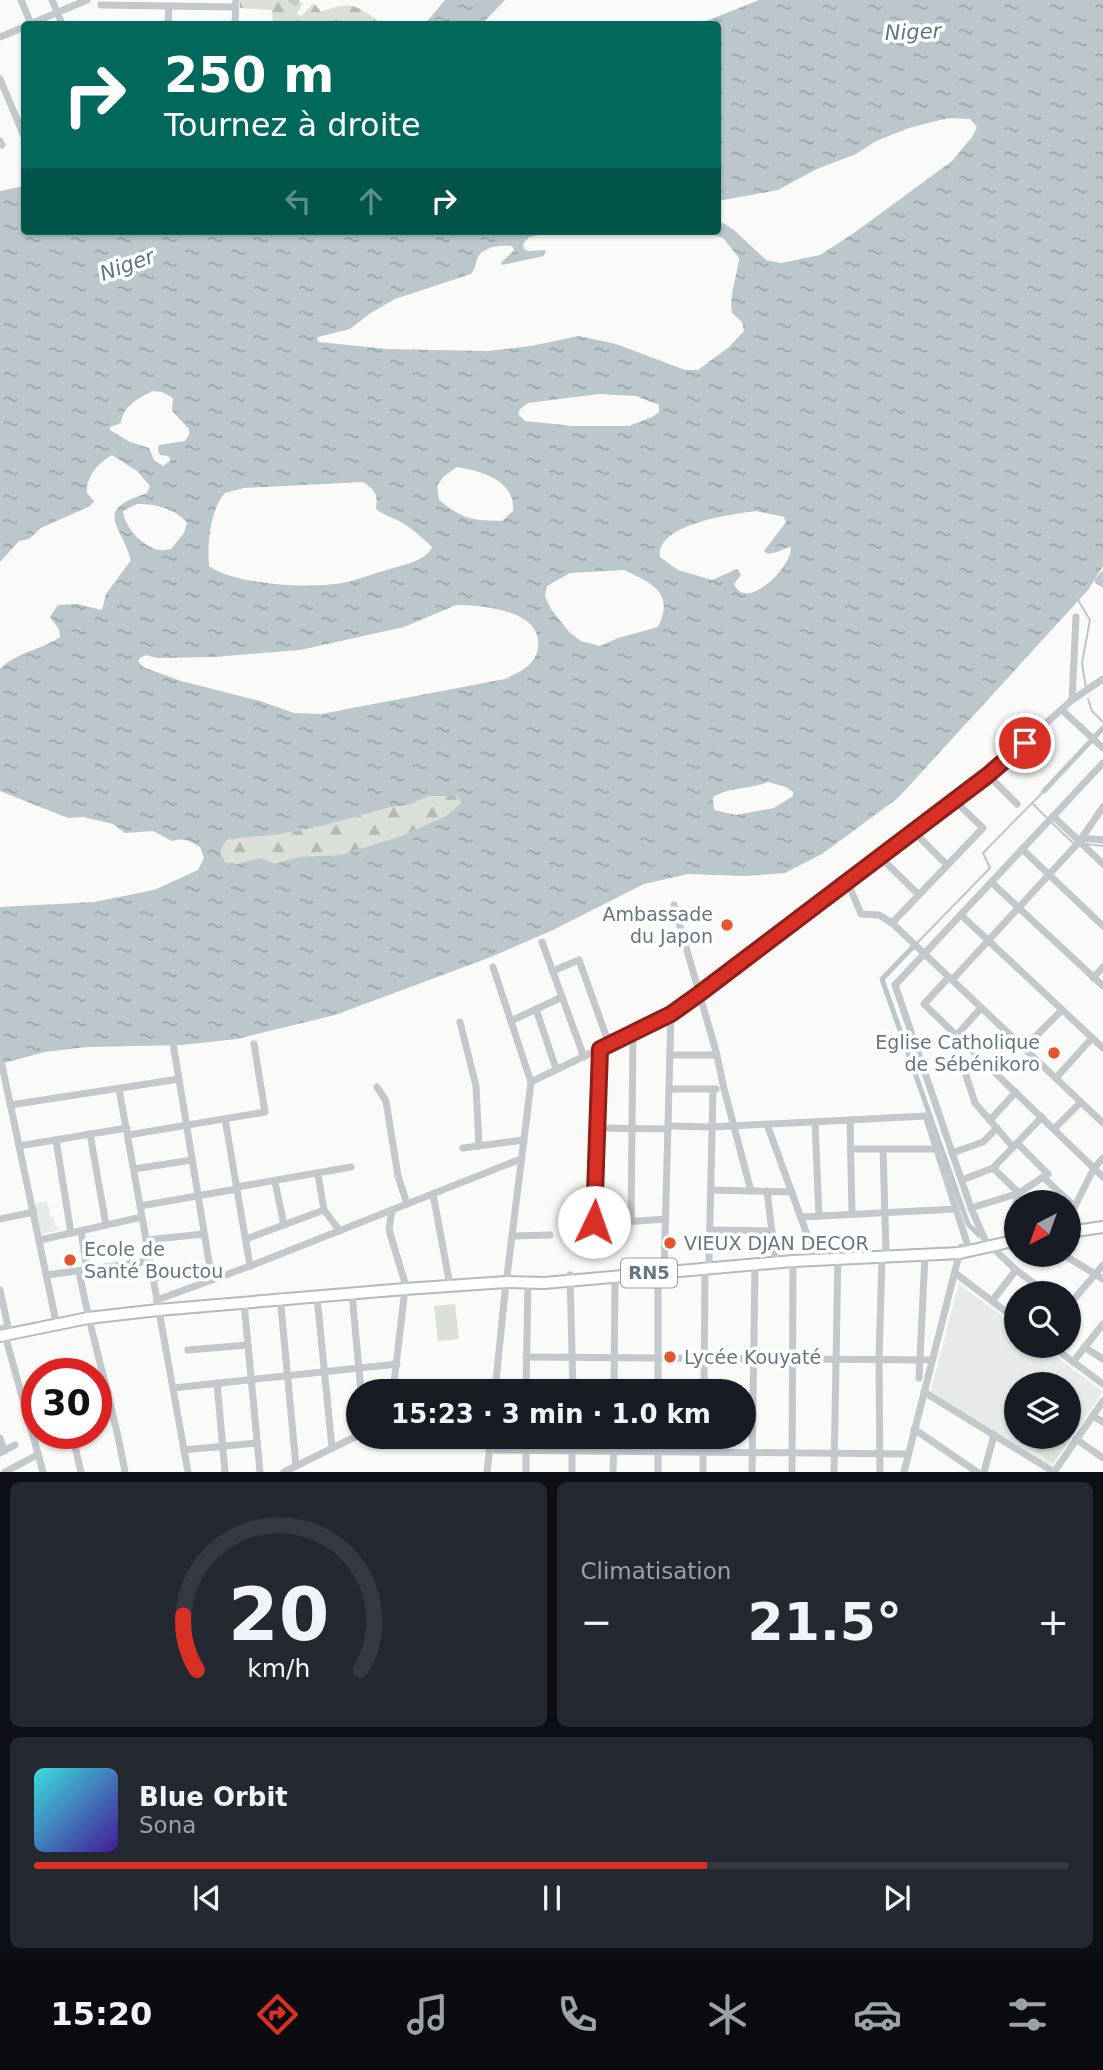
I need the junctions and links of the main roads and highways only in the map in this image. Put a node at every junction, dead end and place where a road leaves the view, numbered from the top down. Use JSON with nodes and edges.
{"nodes":[{"id":1,"x":1103,"y":1225,"type":"edge"},
{"id":2,"x":1082,"y":1228,"type":"edge"},
{"id":3,"x":1004,"y":1241,"type":"edge"},
{"id":4,"x":963,"y":1249,"type":"junction"},
{"id":5,"x":884,"y":1254,"type":"junction"},
{"id":6,"x":837,"y":1256,"type":"junction"},
{"id":7,"x":706,"y":1264,"type":"junction"},
{"id":8,"x":662,"y":1270,"type":"junction"},
{"id":9,"x":570,"y":1277,"type":"junction"},
{"id":10,"x":506,"y":1279,"type":"junction"},
{"id":11,"x":405,"y":1286,"type":"junction"},
{"id":12,"x":280,"y":1297,"type":"junction"},
{"id":13,"x":158,"y":1305,"type":"junction"},
{"id":14,"x":87,"y":1314,"type":"junction"},
{"id":15,"x":3,"y":1331,"type":"edge"}],
"edges":[{"from":1,"to":2,"type":"highway"},
{"from":3,"to":4,"type":"highway","number":"RN5"},
{"from":4,"to":5,"type":"highway","number":"RN5"},
{"from":4,"to":5,"type":"highway","number":"RN5"},
{"from":5,"to":6,"type":"highway","number":"RN5"},
{"from":6,"to":7,"type":"highway","number":"RN5"},
{"from":6,"to":7,"type":"highway","number":"RN5"},
{"from":7,"to":8,"type":"highway","number":"RN5"},
{"from":8,"to":9,"type":"highway","number":"RN5"},
{"from":8,"to":9,"type":"highway","number":"RN5"},
{"from":9,"to":10,"type":"highway","number":"RN5"},
{"from":9,"to":10,"type":"highway","number":"RN5"},
{"from":10,"to":11,"type":"highway","number":"RN5"},
{"from":10,"to":11,"type":"highway","number":"RN5"},
{"from":11,"to":12,"type":"highway","number":"RN5"},
{"from":11,"to":12,"type":"highway","number":"RN5"},
{"from":12,"to":13,"type":"highway","number":"RN5"},
{"from":12,"to":13,"type":"highway","number":"RN5"},
{"from":13,"to":14,"type":"highway","number":"RN5"},
{"from":14,"to":15,"type":"highway","number":"RN5"},
{"from":14,"to":15,"type":"highway","number":"RN5"}]}
